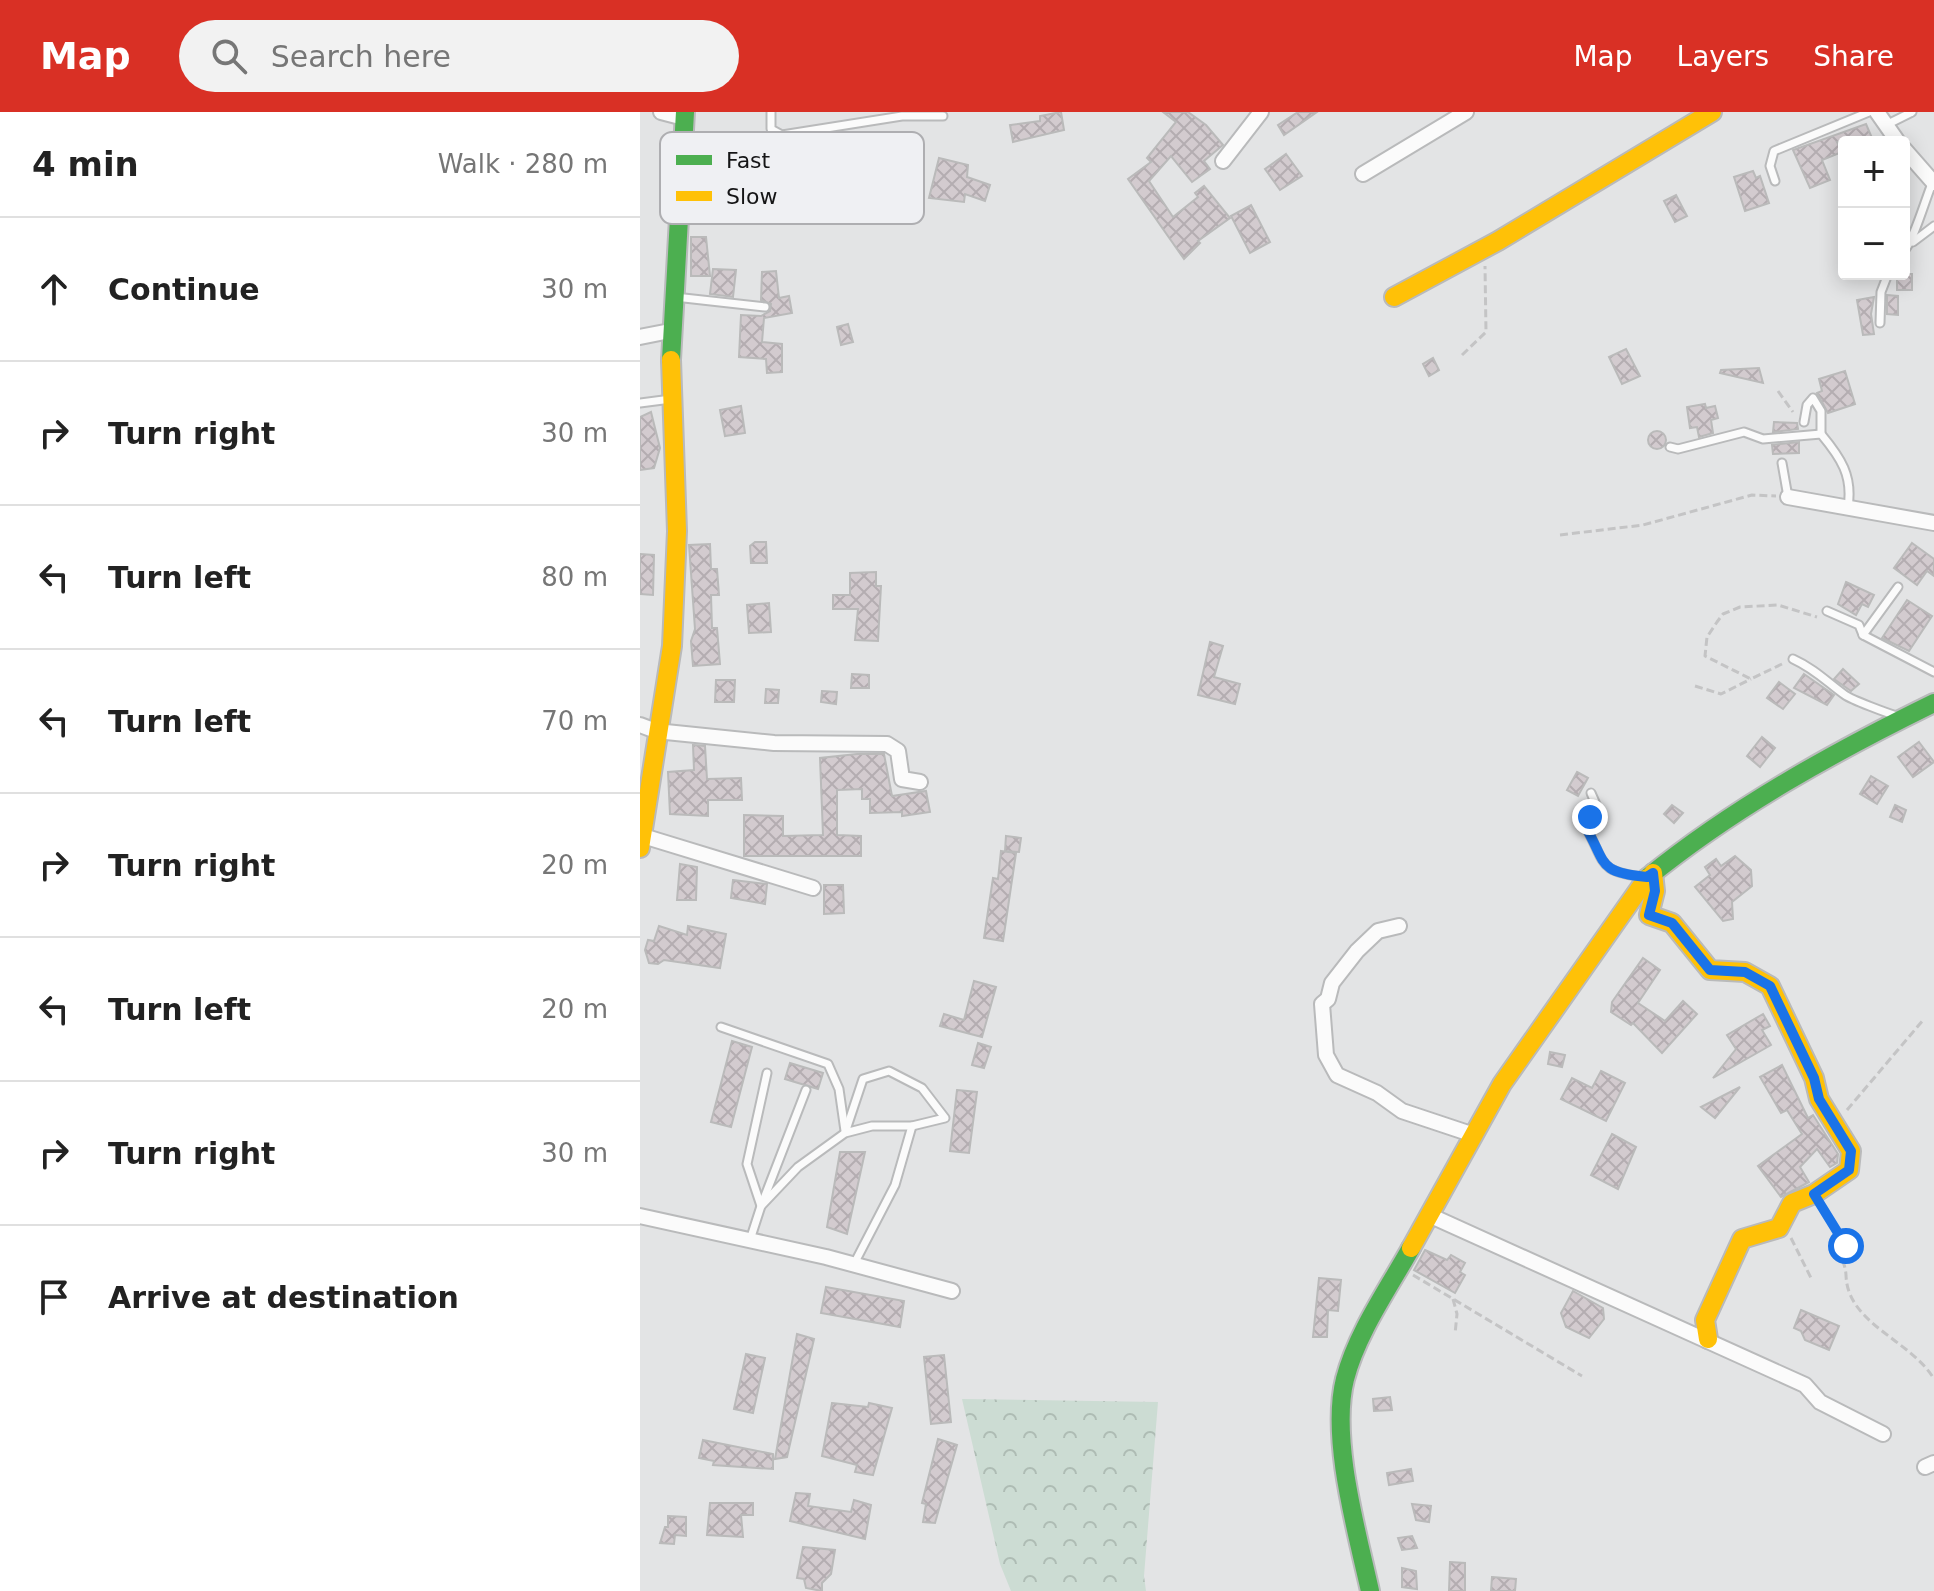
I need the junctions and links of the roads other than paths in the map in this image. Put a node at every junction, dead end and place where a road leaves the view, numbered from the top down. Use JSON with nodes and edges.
{"nodes":[{"id":1,"x":661,"y":112,"type":"edge"},
{"id":2,"x":771,"y":112,"type":"edge"},
{"id":3,"x":1261,"y":112,"type":"edge"},
{"id":4,"x":1466,"y":112,"type":"edge"},
{"id":5,"x":1712,"y":112,"type":"edge"},
{"id":6,"x":1869,"y":112,"type":"edge"},
{"id":7,"x":1877,"y":112,"type":"edge"},
{"id":8,"x":1912,"y":112,"type":"edge"},
{"id":9,"x":685,"y":115,"type":"edge"},
{"id":10,"x":943,"y":116,"type":"dead end"},
{"id":11,"x":1886,"y":125,"type":"junction"},
{"id":12,"x":776,"y":132,"type":"edge"},
{"id":13,"x":801,"y":132,"type":"edge"},
{"id":14,"x":1894,"y":136,"type":"edge"},
{"id":15,"x":1910,"y":155,"type":"edge"},
{"id":16,"x":1223,"y":161,"type":"dead end"},
{"id":17,"x":1363,"y":174,"type":"dead end"},
{"id":18,"x":1931,"y":176,"type":"edge"},
{"id":19,"x":1775,"y":181,"type":"dead end"},
{"id":20,"x":678,"y":224,"type":"edge"},
{"id":21,"x":1934,"y":226,"type":"edge"},
{"id":22,"x":1913,"y":242,"type":"junction"},
{"id":23,"x":1910,"y":245,"type":"edge"},
{"id":24,"x":1886,"y":280,"type":"edge"},
{"id":25,"x":673,"y":297,"type":"junction"},
{"id":26,"x":1394,"y":297,"type":"dead end"},
{"id":27,"x":765,"y":307,"type":"dead end"},
{"id":28,"x":1880,"y":323,"type":"dead end"},
{"id":29,"x":670,"y":331,"type":"junction"},
{"id":30,"x":640,"y":337,"type":"edge"},
{"id":31,"x":673,"y":399,"type":"junction"},
{"id":32,"x":640,"y":403,"type":"edge"},
{"id":33,"x":1804,"y":422,"type":"dead end"},
{"id":34,"x":1821,"y":434,"type":"junction"},
{"id":35,"x":1670,"y":447,"type":"dead end"},
{"id":36,"x":1782,"y":463,"type":"dead end"},
{"id":37,"x":1788,"y":497,"type":"joint"},
{"id":38,"x":1848,"y":507,"type":"junction"},
{"id":39,"x":1934,"y":523,"type":"edge"},
{"id":40,"x":1898,"y":587,"type":"dead end"},
{"id":41,"x":1827,"y":611,"type":"road end"},
{"id":42,"x":1863,"y":635,"type":"junction"},
{"id":43,"x":1793,"y":659,"type":"road end"},
{"id":44,"x":1934,"y":672,"type":"edge"},
{"id":45,"x":1934,"y":703,"type":"edge"},
{"id":46,"x":1903,"y":718,"type":"junction"},
{"id":47,"x":648,"y":728,"type":"edge"},
{"id":48,"x":920,"y":782,"type":"dead end"},
{"id":49,"x":1591,"y":793,"type":"dead end"},
{"id":50,"x":641,"y":842,"type":"edge"},
{"id":51,"x":1650,"y":875,"type":"junction"},
{"id":52,"x":813,"y":888,"type":"dead end"},
{"id":53,"x":1628,"y":902,"type":"junction"},
{"id":54,"x":1649,"y":915,"type":"junction"},
{"id":55,"x":1399,"y":926,"type":"dead end"},
{"id":56,"x":721,"y":1027,"type":"dead end"},
{"id":57,"x":767,"y":1073,"type":"dead end"},
{"id":58,"x":806,"y":1090,"type":"dead end"},
{"id":59,"x":912,"y":1126,"type":"junction"},
{"id":60,"x":845,"y":1133,"type":"junction"},
{"id":61,"x":1471,"y":1134,"type":"junction"},
{"id":62,"x":761,"y":1206,"type":"junction"},
{"id":63,"x":1429,"y":1215,"type":"junction"},
{"id":64,"x":640,"y":1216,"type":"edge"},
{"id":65,"x":750,"y":1240,"type":"junction"},
{"id":66,"x":854,"y":1264,"type":"junction"},
{"id":67,"x":952,"y":1291,"type":"dead end"},
{"id":68,"x":1708,"y":1339,"type":"junction"},
{"id":69,"x":1883,"y":1434,"type":"dead end"},
{"id":70,"x":1370,"y":1591,"type":"edge"}],
"edges":[{"from":1,"to":9,"type":"street"},
{"from":2,"to":12,"type":"lane"},
{"from":3,"to":16,"type":"street"},
{"from":4,"to":17,"type":"street"},
{"from":5,"to":26,"type":"street"},
{"from":6,"to":19,"type":"lane"},
{"from":7,"to":11,"type":"street"},
{"from":8,"to":11,"type":"lane"},
{"from":10,"to":13,"type":"lane"},
{"from":11,"to":14,"type":"street"},
{"from":15,"to":18,"type":"street"},
{"from":18,"to":22,"type":"lane"},
{"from":20,"to":25,"type":"street"},
{"from":21,"to":22,"type":"lane"},
{"from":22,"to":23,"type":"lane"},
{"from":24,"to":28,"type":"lane"},
{"from":25,"to":27,"type":"lane"},
{"from":25,"to":29,"type":"street"},
{"from":29,"to":30,"type":"street"},
{"from":29,"to":31,"type":"street"},
{"from":31,"to":32,"type":"lane"},
{"from":31,"to":47,"type":"street"},
{"from":33,"to":34,"type":"lane"},
{"from":34,"to":35,"type":"lane"},
{"from":34,"to":38,"type":"lane"},
{"from":36,"to":37,"type":"lane"},
{"from":37,"to":38,"type":"street"},
{"from":38,"to":39,"type":"street"},
{"from":40,"to":42,"type":"lane"},
{"from":41,"to":42,"type":"lane"},
{"from":42,"to":44,"type":"lane"},
{"from":43,"to":46,"type":"lane"},
{"from":45,"to":46,"type":"street"},
{"from":46,"to":51,"type":"street"},
{"from":47,"to":48,"type":"street"},
{"from":47,"to":50,"type":"street"},
{"from":49,"to":51,"type":"lane"},
{"from":50,"to":52,"type":"street"},
{"from":51,"to":53,"type":"street"},
{"from":51,"to":54,"type":"street"},
{"from":53,"to":54,"type":"street"},
{"from":53,"to":61,"type":"street"},
{"from":54,"to":68,"type":"street"},
{"from":55,"to":61,"type":"street"},
{"from":56,"to":60,"type":"lane"},
{"from":57,"to":62,"type":"lane"},
{"from":58,"to":62,"type":"lane"},
{"from":59,"to":60,"type":"lane"},
{"from":59,"to":60,"type":"lane"},
{"from":59,"to":66,"type":"lane"},
{"from":60,"to":62,"type":"lane"},
{"from":61,"to":63,"type":"street"},
{"from":62,"to":65,"type":"lane"},
{"from":63,"to":68,"type":"street"},
{"from":63,"to":70,"type":"street"},
{"from":64,"to":65,"type":"street"},
{"from":65,"to":66,"type":"street"},
{"from":66,"to":67,"type":"street"},
{"from":68,"to":69,"type":"street"}]}
